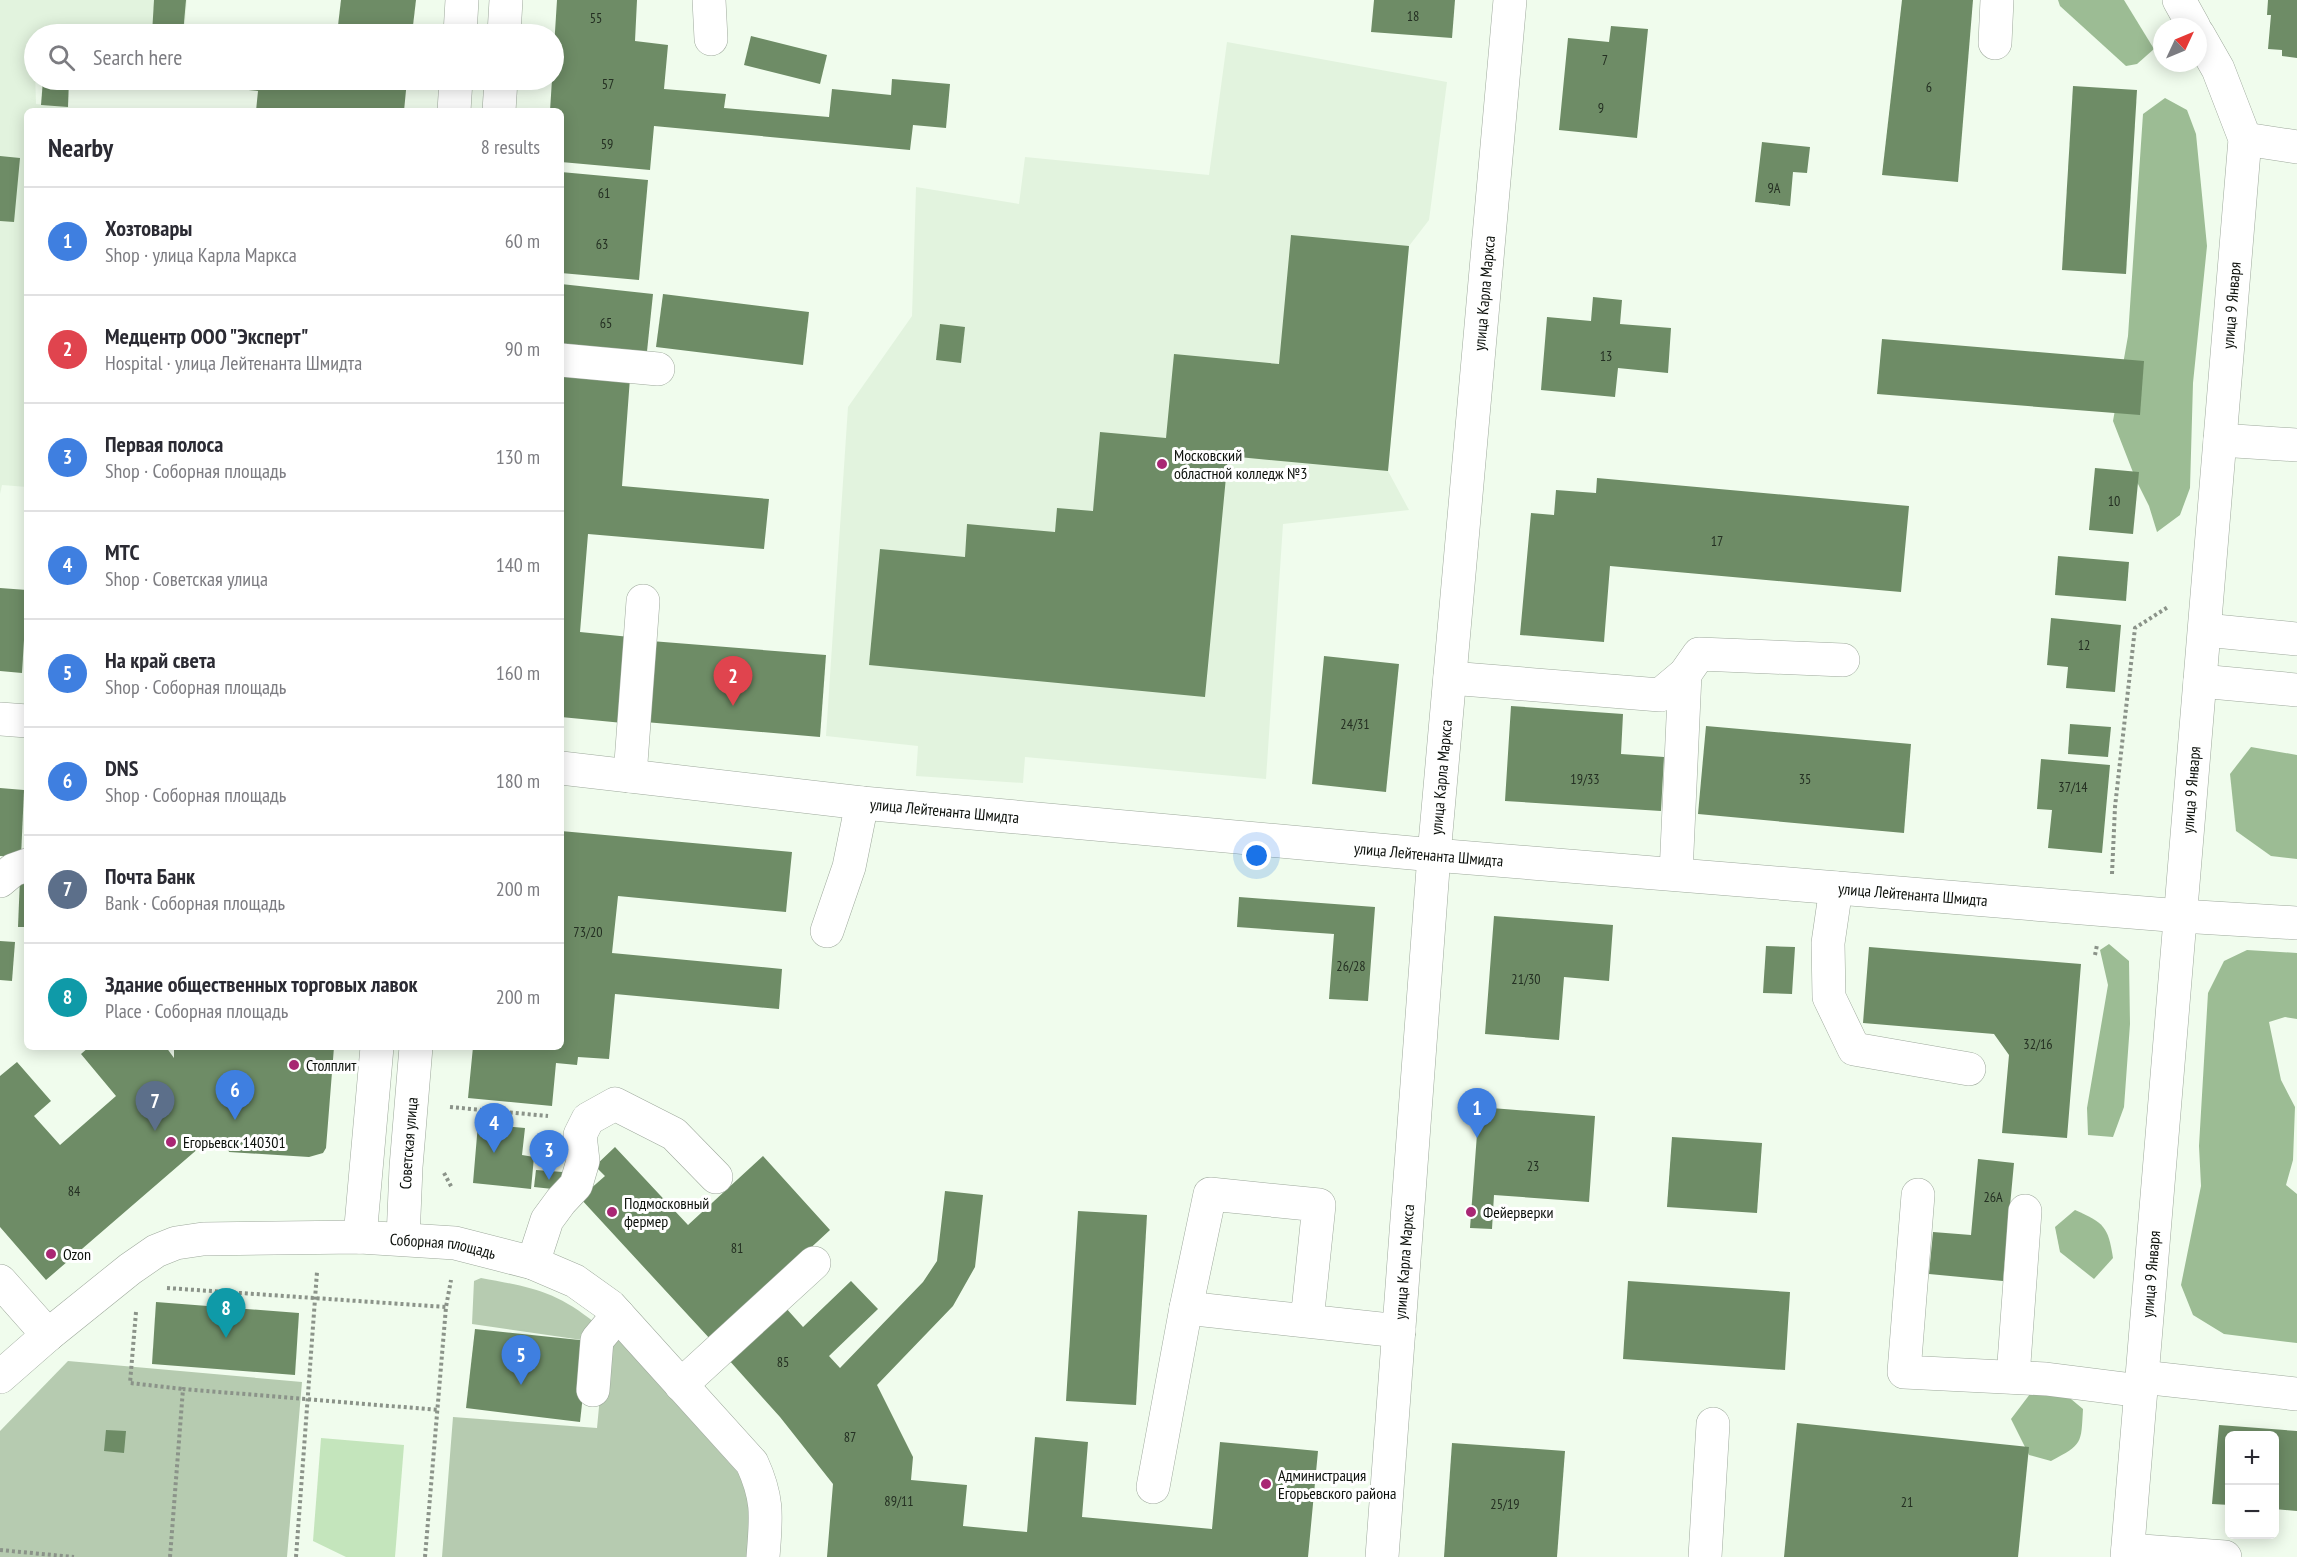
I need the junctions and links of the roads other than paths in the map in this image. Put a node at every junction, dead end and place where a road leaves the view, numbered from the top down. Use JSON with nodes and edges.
{"nodes":[{"id":1,"x":462,"y":0,"type":"edge"},
{"id":2,"x":506,"y":0,"type":"edge"},
{"id":3,"x":709,"y":0,"type":"edge"},
{"id":4,"x":1510,"y":0,"type":"edge"},
{"id":5,"x":1997,"y":0,"type":"edge"},
{"id":6,"x":2191,"y":14,"type":"edge"},
{"id":7,"x":461,"y":24,"type":"edge"},
{"id":8,"x":505,"y":24,"type":"edge"},
{"id":9,"x":711,"y":39,"type":"dead end"},
{"id":10,"x":1995,"y":43,"type":"dead end"},
{"id":11,"x":455,"y":90,"type":"edge"},
{"id":12,"x":500,"y":90,"type":"edge"},
{"id":13,"x":454,"y":108,"type":"edge"},
{"id":14,"x":499,"y":108,"type":"edge"},
{"id":15,"x":2245,"y":139,"type":"junction"},
{"id":16,"x":2297,"y":147,"type":"edge"},
{"id":17,"x":564,"y":360,"type":"edge"},
{"id":18,"x":658,"y":369,"type":"dead end"},
{"id":19,"x":2220,"y":440,"type":"junction"},
{"id":20,"x":2297,"y":445,"type":"edge"},
{"id":21,"x":644,"y":601,"type":"dead end"},
{"id":22,"x":2205,"y":630,"type":"junction"},
{"id":23,"x":2297,"y":639,"type":"edge"},
{"id":24,"x":1843,"y":660,"type":"dead end"},
{"id":25,"x":1685,"y":674,"type":"junction"},
{"id":26,"x":1450,"y":678,"type":"junction"},
{"id":27,"x":2200,"y":681,"type":"junction"},
{"id":28,"x":2297,"y":690,"type":"edge"},
{"id":29,"x":0,"y":719,"type":"edge"},
{"id":30,"x":24,"y":721,"type":"edge"},
{"id":31,"x":564,"y":768,"type":"edge"},
{"id":32,"x":630,"y":776,"type":"junction"},
{"id":33,"x":862,"y":803,"type":"junction"},
{"id":34,"x":1434,"y":855,"type":"junction"},
{"id":35,"x":24,"y":866,"type":"edge"},
{"id":36,"x":1676,"y":874,"type":"junction"},
{"id":37,"x":0,"y":881,"type":"edge"},
{"id":38,"x":1836,"y":888,"type":"junction"},
{"id":39,"x":2181,"y":916,"type":"junction"},
{"id":40,"x":2297,"y":923,"type":"edge"},
{"id":41,"x":827,"y":931,"type":"dead end"},
{"id":42,"x":377,"y":1050,"type":"edge"},
{"id":43,"x":416,"y":1050,"type":"edge"},
{"id":44,"x":1969,"y":1069,"type":"dead end"},
{"id":45,"x":716,"y":1177,"type":"dead end"},
{"id":46,"x":1918,"y":1195,"type":"dead end"},
{"id":47,"x":2025,"y":1210,"type":"dead end"},
{"id":48,"x":360,"y":1237,"type":"junction"},
{"id":49,"x":403,"y":1239,"type":"junction"},
{"id":50,"x":533,"y":1263,"type":"junction"},
{"id":51,"x":814,"y":1263,"type":"dead end"},
{"id":52,"x":0,"y":1281,"type":"edge"},
{"id":53,"x":1186,"y":1308,"type":"junction"},
{"id":54,"x":618,"y":1315,"type":"junction"},
{"id":55,"x":1307,"y":1321,"type":"junction"},
{"id":56,"x":1399,"y":1331,"type":"junction"},
{"id":57,"x":48,"y":1335,"type":"junction"},
{"id":58,"x":0,"y":1377,"type":"edge"},
{"id":59,"x":2013,"y":1377,"type":"junction"},
{"id":60,"x":2142,"y":1384,"type":"junction"},
{"id":61,"x":681,"y":1385,"type":"junction"},
{"id":62,"x":593,"y":1390,"type":"dead end"},
{"id":63,"x":2297,"y":1394,"type":"edge"},
{"id":64,"x":1713,"y":1424,"type":"dead end"},
{"id":65,"x":1153,"y":1487,"type":"dead end"},
{"id":66,"x":2127,"y":1553,"type":"edge"},
{"id":67,"x":763,"y":1557,"type":"edge"},
{"id":68,"x":1382,"y":1557,"type":"edge"},
{"id":69,"x":1705,"y":1557,"type":"edge"},
{"id":70,"x":2225,"y":1557,"type":"edge"}],
"edges":[{"from":1,"to":7,"type":"street"},
{"from":2,"to":8,"type":"street"},
{"from":3,"to":9,"type":"street"},
{"from":4,"to":26,"type":"street","name":"улица Карла Маркса"},
{"from":5,"to":10,"type":"street"},
{"from":6,"to":15,"type":"street","name":"улица 9 Января"},
{"from":11,"to":13,"type":"street"},
{"from":12,"to":14,"type":"street"},
{"from":15,"to":16,"type":"street"},
{"from":15,"to":19,"type":"street","name":"улица 9 Января"},
{"from":17,"to":18,"type":"street"},
{"from":19,"to":20,"type":"street"},
{"from":19,"to":22,"type":"street","name":"улица 9 Января"},
{"from":21,"to":32,"type":"street"},
{"from":22,"to":23,"type":"street"},
{"from":22,"to":27,"type":"street","name":"улица 9 Января"},
{"from":24,"to":25,"type":"street"},
{"from":25,"to":26,"type":"street"},
{"from":25,"to":36,"type":"street"},
{"from":26,"to":34,"type":"street","name":"улица Карла Маркса"},
{"from":27,"to":28,"type":"street"},
{"from":27,"to":39,"type":"street","name":"улица 9 Января"},
{"from":29,"to":30,"type":"street"},
{"from":31,"to":32,"type":"street","name":"улица Лейтенанта Шмидта"},
{"from":32,"to":33,"type":"street","name":"улица Лейтенанта Шмидта"},
{"from":33,"to":34,"type":"street","name":"улица Лейтенанта Шмидта"},
{"from":33,"to":41,"type":"street"},
{"from":34,"to":36,"type":"street","name":"улица Лейтенанта Шмидта"},
{"from":34,"to":56,"type":"street","name":"улица Карла Маркса"},
{"from":35,"to":37,"type":"street"},
{"from":36,"to":38,"type":"street","name":"улица Лейтенанта Шмидта"},
{"from":38,"to":39,"type":"street","name":"улица Лейтенанта Шмидта"},
{"from":38,"to":44,"type":"street"},
{"from":39,"to":40,"type":"street","name":"улица Лейтенанта Шмидта"},
{"from":39,"to":60,"type":"street","name":"улица 9 Января"},
{"from":42,"to":48,"type":"street"},
{"from":43,"to":49,"type":"street","name":"Советская улица"},
{"from":45,"to":50,"type":"street"},
{"from":46,"to":59,"type":"street"},
{"from":47,"to":59,"type":"street"},
{"from":48,"to":49,"type":"street","name":"Соборная площадь"},
{"from":48,"to":57,"type":"street","name":"Соборная площадь"},
{"from":49,"to":50,"type":"street","name":"Соборная площадь"},
{"from":50,"to":54,"type":"street","name":"Соборная площадь"},
{"from":51,"to":61,"type":"street"},
{"from":52,"to":57,"type":"street"},
{"from":53,"to":55,"type":"street"},
{"from":53,"to":55,"type":"street"},
{"from":53,"to":65,"type":"street"},
{"from":54,"to":61,"type":"street","name":"Соборная площадь"},
{"from":54,"to":62,"type":"street"},
{"from":55,"to":56,"type":"street"},
{"from":56,"to":68,"type":"street","name":"улица Карла Маркса"},
{"from":57,"to":58,"type":"street","name":"Соборная площадь"},
{"from":59,"to":60,"type":"street"},
{"from":60,"to":63,"type":"street"},
{"from":60,"to":66,"type":"street","name":"улица 9 Января"},
{"from":61,"to":67,"type":"street","name":"Соборная площадь"},
{"from":64,"to":69,"type":"street"},
{"from":66,"to":70,"type":"street"}]}
